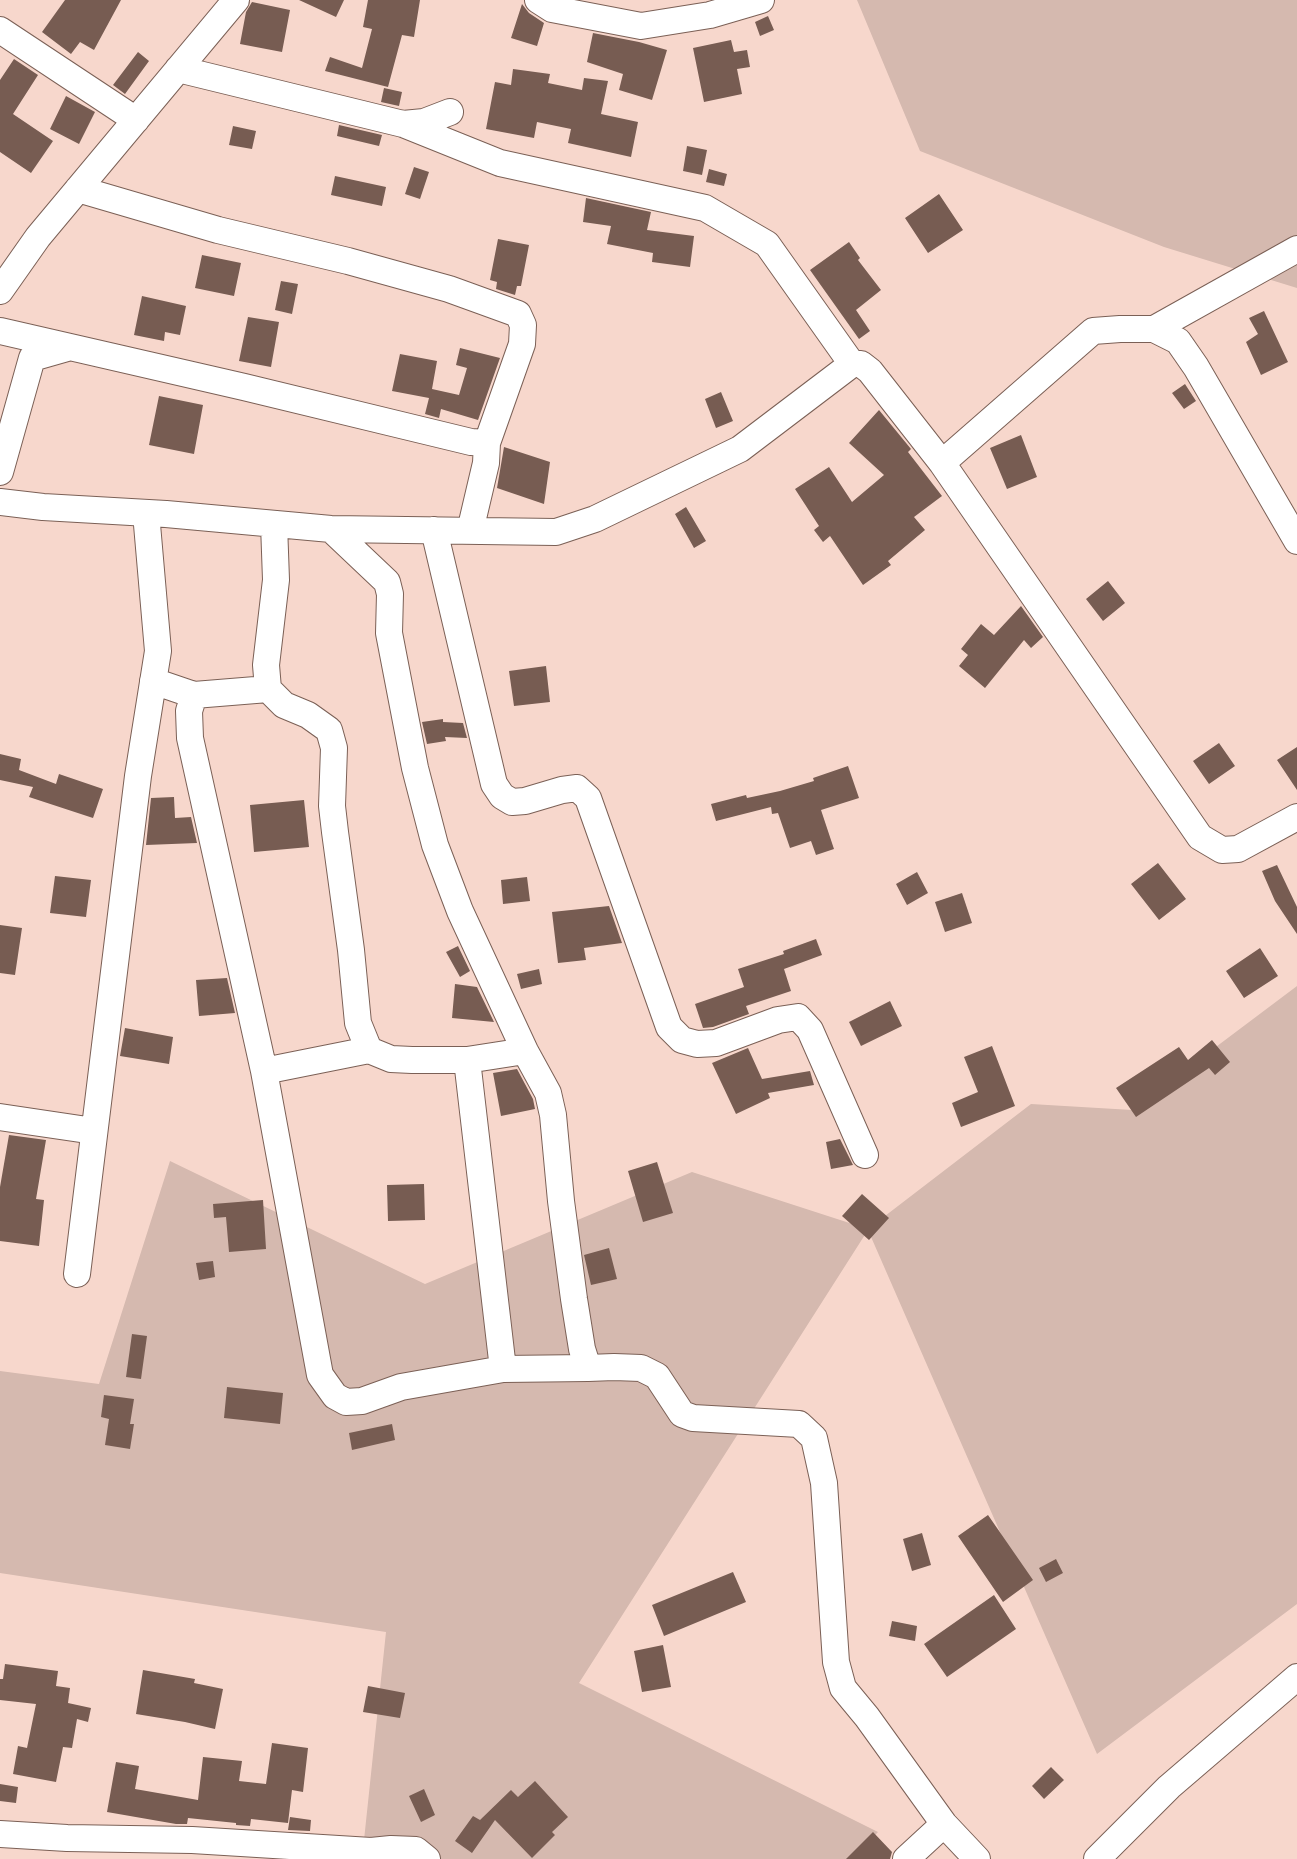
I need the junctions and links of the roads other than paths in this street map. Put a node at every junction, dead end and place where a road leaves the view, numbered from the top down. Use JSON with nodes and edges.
{"nodes":[{"id":1,"x":236,"y":0,"type":"edge"},
{"id":2,"x":538,"y":0,"type":"edge"},
{"id":3,"x":761,"y":0,"type":"edge"},
{"id":4,"x":0,"y":30,"type":"edge"},
{"id":5,"x":178,"y":69,"type":"junction"},
{"id":6,"x":450,"y":112,"type":"dead end"},
{"id":7,"x":136,"y":120,"type":"junction"},
{"id":8,"x":403,"y":124,"type":"junction"},
{"id":9,"x":78,"y":189,"type":"junction"},
{"id":10,"x":1297,"y":249,"type":"edge"},
{"id":11,"x":0,"y":291,"type":"edge"},
{"id":12,"x":1154,"y":329,"type":"junction"},
{"id":13,"x":0,"y":331,"type":"edge"},
{"id":14,"x":70,"y":347,"type":"junction"},
{"id":15,"x":852,"y":364,"type":"junction"},
{"id":16,"x":487,"y":443,"type":"junction"},
{"id":17,"x":942,"y":463,"type":"junction"},
{"id":18,"x":0,"y":472,"type":"edge"},
{"id":19,"x":0,"y":502,"type":"edge"},
{"id":20,"x":146,"y":513,"type":"junction"},
{"id":21,"x":274,"y":524,"type":"junction"},
{"id":22,"x":331,"y":529,"type":"junction"},
{"id":23,"x":434,"y":530,"type":"junction"},
{"id":24,"x":470,"y":531,"type":"junction"},
{"id":25,"x":1297,"y":541,"type":"edge"},
{"id":26,"x":153,"y":681,"type":"junction"},
{"id":27,"x":268,"y":689,"type":"junction"},
{"id":28,"x":194,"y":695,"type":"junction"},
{"id":29,"x":1297,"y":817,"type":"edge"},
{"id":30,"x":369,"y":1050,"type":"junction"},
{"id":31,"x":525,"y":1051,"type":"junction"},
{"id":32,"x":467,"y":1060,"type":"junction"},
{"id":33,"x":264,"y":1071,"type":"junction"},
{"id":34,"x":0,"y":1117,"type":"edge"},
{"id":35,"x":94,"y":1131,"type":"junction"},
{"id":36,"x":865,"y":1155,"type":"dead end"},
{"id":37,"x":77,"y":1274,"type":"dead end"},
{"id":38,"x":588,"y":1368,"type":"junction"},
{"id":39,"x":503,"y":1369,"type":"junction"},
{"id":40,"x":1297,"y":1677,"type":"edge"},
{"id":41,"x":944,"y":1824,"type":"junction"},
{"id":42,"x":0,"y":1834,"type":"edge"},
{"id":43,"x":427,"y":1859,"type":"edge"},
{"id":44,"x":906,"y":1859,"type":"edge"},
{"id":45,"x":977,"y":1859,"type":"edge"},
{"id":46,"x":1097,"y":1859,"type":"edge"}],
"edges":[{"from":1,"to":5,"type":"street"},
{"from":2,"to":3,"type":"street"},
{"from":4,"to":7,"type":"street"},
{"from":5,"to":7,"type":"street"},
{"from":5,"to":8,"type":"street"},
{"from":6,"to":8,"type":"street"},
{"from":7,"to":9,"type":"street"},
{"from":8,"to":15,"type":"street"},
{"from":9,"to":11,"type":"street"},
{"from":9,"to":16,"type":"street"},
{"from":10,"to":12,"type":"street"},
{"from":12,"to":17,"type":"street"},
{"from":12,"to":25,"type":"street"},
{"from":13,"to":14,"type":"street"},
{"from":14,"to":16,"type":"street"},
{"from":14,"to":18,"type":"street"},
{"from":15,"to":17,"type":"street"},
{"from":15,"to":24,"type":"street"},
{"from":16,"to":24,"type":"street"},
{"from":17,"to":29,"type":"street"},
{"from":19,"to":20,"type":"street"},
{"from":20,"to":21,"type":"street"},
{"from":20,"to":26,"type":"street"},
{"from":21,"to":22,"type":"street"},
{"from":21,"to":27,"type":"street"},
{"from":22,"to":23,"type":"street"},
{"from":22,"to":31,"type":"street"},
{"from":23,"to":24,"type":"street"},
{"from":23,"to":36,"type":"street"},
{"from":26,"to":28,"type":"street"},
{"from":26,"to":35,"type":"street"},
{"from":27,"to":28,"type":"street"},
{"from":27,"to":30,"type":"street"},
{"from":28,"to":33,"type":"street"},
{"from":30,"to":32,"type":"street"},
{"from":30,"to":33,"type":"street"},
{"from":31,"to":32,"type":"street"},
{"from":31,"to":38,"type":"street"},
{"from":32,"to":39,"type":"street"},
{"from":33,"to":39,"type":"street"},
{"from":34,"to":35,"type":"street"},
{"from":35,"to":37,"type":"street"},
{"from":38,"to":39,"type":"street"},
{"from":38,"to":41,"type":"street"},
{"from":40,"to":46,"type":"street"},
{"from":41,"to":44,"type":"street"},
{"from":41,"to":45,"type":"street"},
{"from":42,"to":43,"type":"street"}]}
